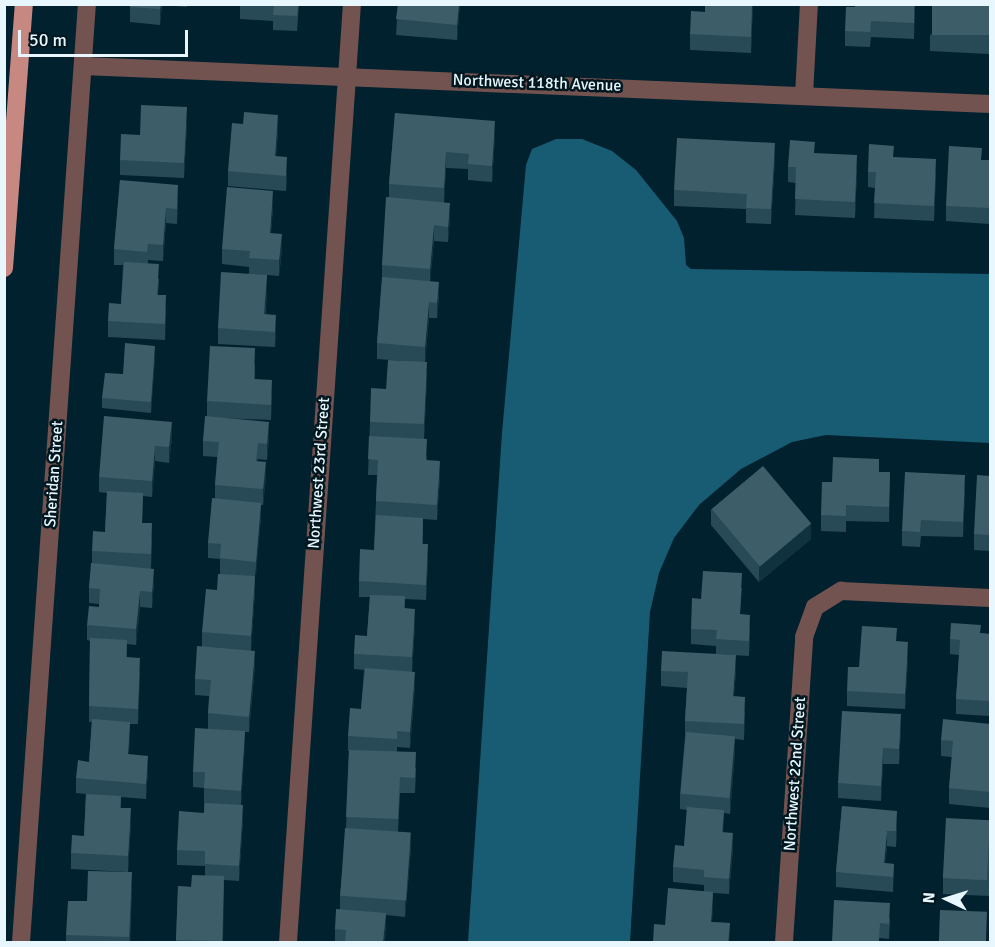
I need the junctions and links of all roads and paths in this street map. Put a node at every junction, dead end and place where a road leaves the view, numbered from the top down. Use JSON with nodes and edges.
{"nodes":[{"id":1,"x":24,"y":4,"type":"edge"},
{"id":2,"x":87,"y":4,"type":"edge"},
{"id":3,"x":352,"y":4,"type":"edge"},
{"id":4,"x":809,"y":4,"type":"edge"},
{"id":5,"x":12,"y":64,"type":"edge"},
{"id":6,"x":83,"y":66,"type":"junction"},
{"id":7,"x":346,"y":75,"type":"junction"},
{"id":8,"x":804,"y":95,"type":"junction"},
{"id":9,"x":990,"y":104,"type":"edge"},
{"id":10,"x":4,"y":268,"type":"edge"},
{"id":11,"x":990,"y":598,"type":"edge"},
{"id":12,"x":21,"y":942,"type":"edge"},
{"id":13,"x":288,"y":942,"type":"edge"},
{"id":14,"x":784,"y":942,"type":"edge"}],
"edges":[{"from":1,"to":5,"type":"main road"},
{"from":2,"to":6,"type":"street","name":"Sheridan Street"},
{"from":3,"to":7,"type":"street","name":"Northwest 23rd Street"},
{"from":4,"to":8,"type":"street"},
{"from":5,"to":10,"type":"main road"},
{"from":6,"to":7,"type":"street","name":"Northwest 118th Avenue"},
{"from":6,"to":12,"type":"street","name":"Sheridan Street"},
{"from":7,"to":8,"type":"street","name":"Northwest 118th Avenue"},
{"from":7,"to":13,"type":"street","name":"Northwest 23rd Street"},
{"from":8,"to":9,"type":"street","name":"Northwest 118th Avenue"},
{"from":11,"to":14,"type":"street","name":"Northwest 22nd Street"}]}
